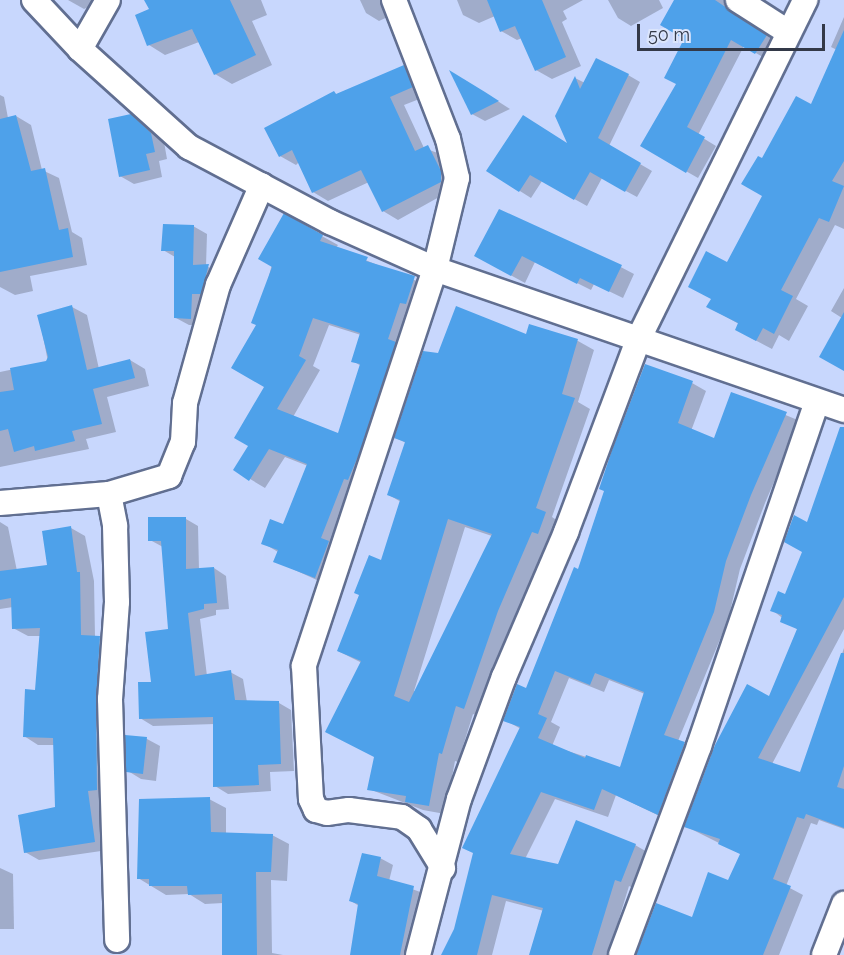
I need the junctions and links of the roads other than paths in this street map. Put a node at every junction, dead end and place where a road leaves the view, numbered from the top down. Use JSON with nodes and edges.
{"nodes":[{"id":1,"x":34,"y":0,"type":"edge"},
{"id":2,"x":108,"y":0,"type":"edge"},
{"id":3,"x":394,"y":0,"type":"edge"},
{"id":4,"x":738,"y":0,"type":"edge"},
{"id":5,"x":805,"y":0,"type":"edge"},
{"id":6,"x":788,"y":32,"type":"junction"},
{"id":7,"x":80,"y":49,"type":"junction"},
{"id":8,"x":262,"y":185,"type":"junction"},
{"id":9,"x":435,"y":269,"type":"junction"},
{"id":10,"x":639,"y":338,"type":"junction"},
{"id":11,"x":817,"y":402,"type":"junction"},
{"id":12,"x":844,"y":410,"type":"edge"},
{"id":13,"x":109,"y":494,"type":"junction"},
{"id":14,"x":0,"y":503,"type":"edge"},
{"id":15,"x":443,"y":868,"type":"junction"},
{"id":16,"x":844,"y":904,"type":"edge"},
{"id":17,"x":117,"y":940,"type":"dead end"},
{"id":18,"x":418,"y":955,"type":"edge"},
{"id":19,"x":621,"y":955,"type":"edge"},
{"id":20,"x":824,"y":955,"type":"edge"}],
"edges":[{"from":1,"to":7,"type":"street"},
{"from":2,"to":7,"type":"street"},
{"from":3,"to":9,"type":"street"},
{"from":4,"to":6,"type":"street"},
{"from":5,"to":6,"type":"street"},
{"from":6,"to":10,"type":"street"},
{"from":7,"to":8,"type":"street"},
{"from":8,"to":9,"type":"street"},
{"from":8,"to":13,"type":"street"},
{"from":9,"to":10,"type":"street"},
{"from":9,"to":15,"type":"street"},
{"from":10,"to":11,"type":"street"},
{"from":10,"to":15,"type":"street"},
{"from":11,"to":12,"type":"street"},
{"from":11,"to":19,"type":"street"},
{"from":13,"to":14,"type":"street"},
{"from":13,"to":17,"type":"street"},
{"from":15,"to":18,"type":"street"},
{"from":16,"to":20,"type":"street"}]}
